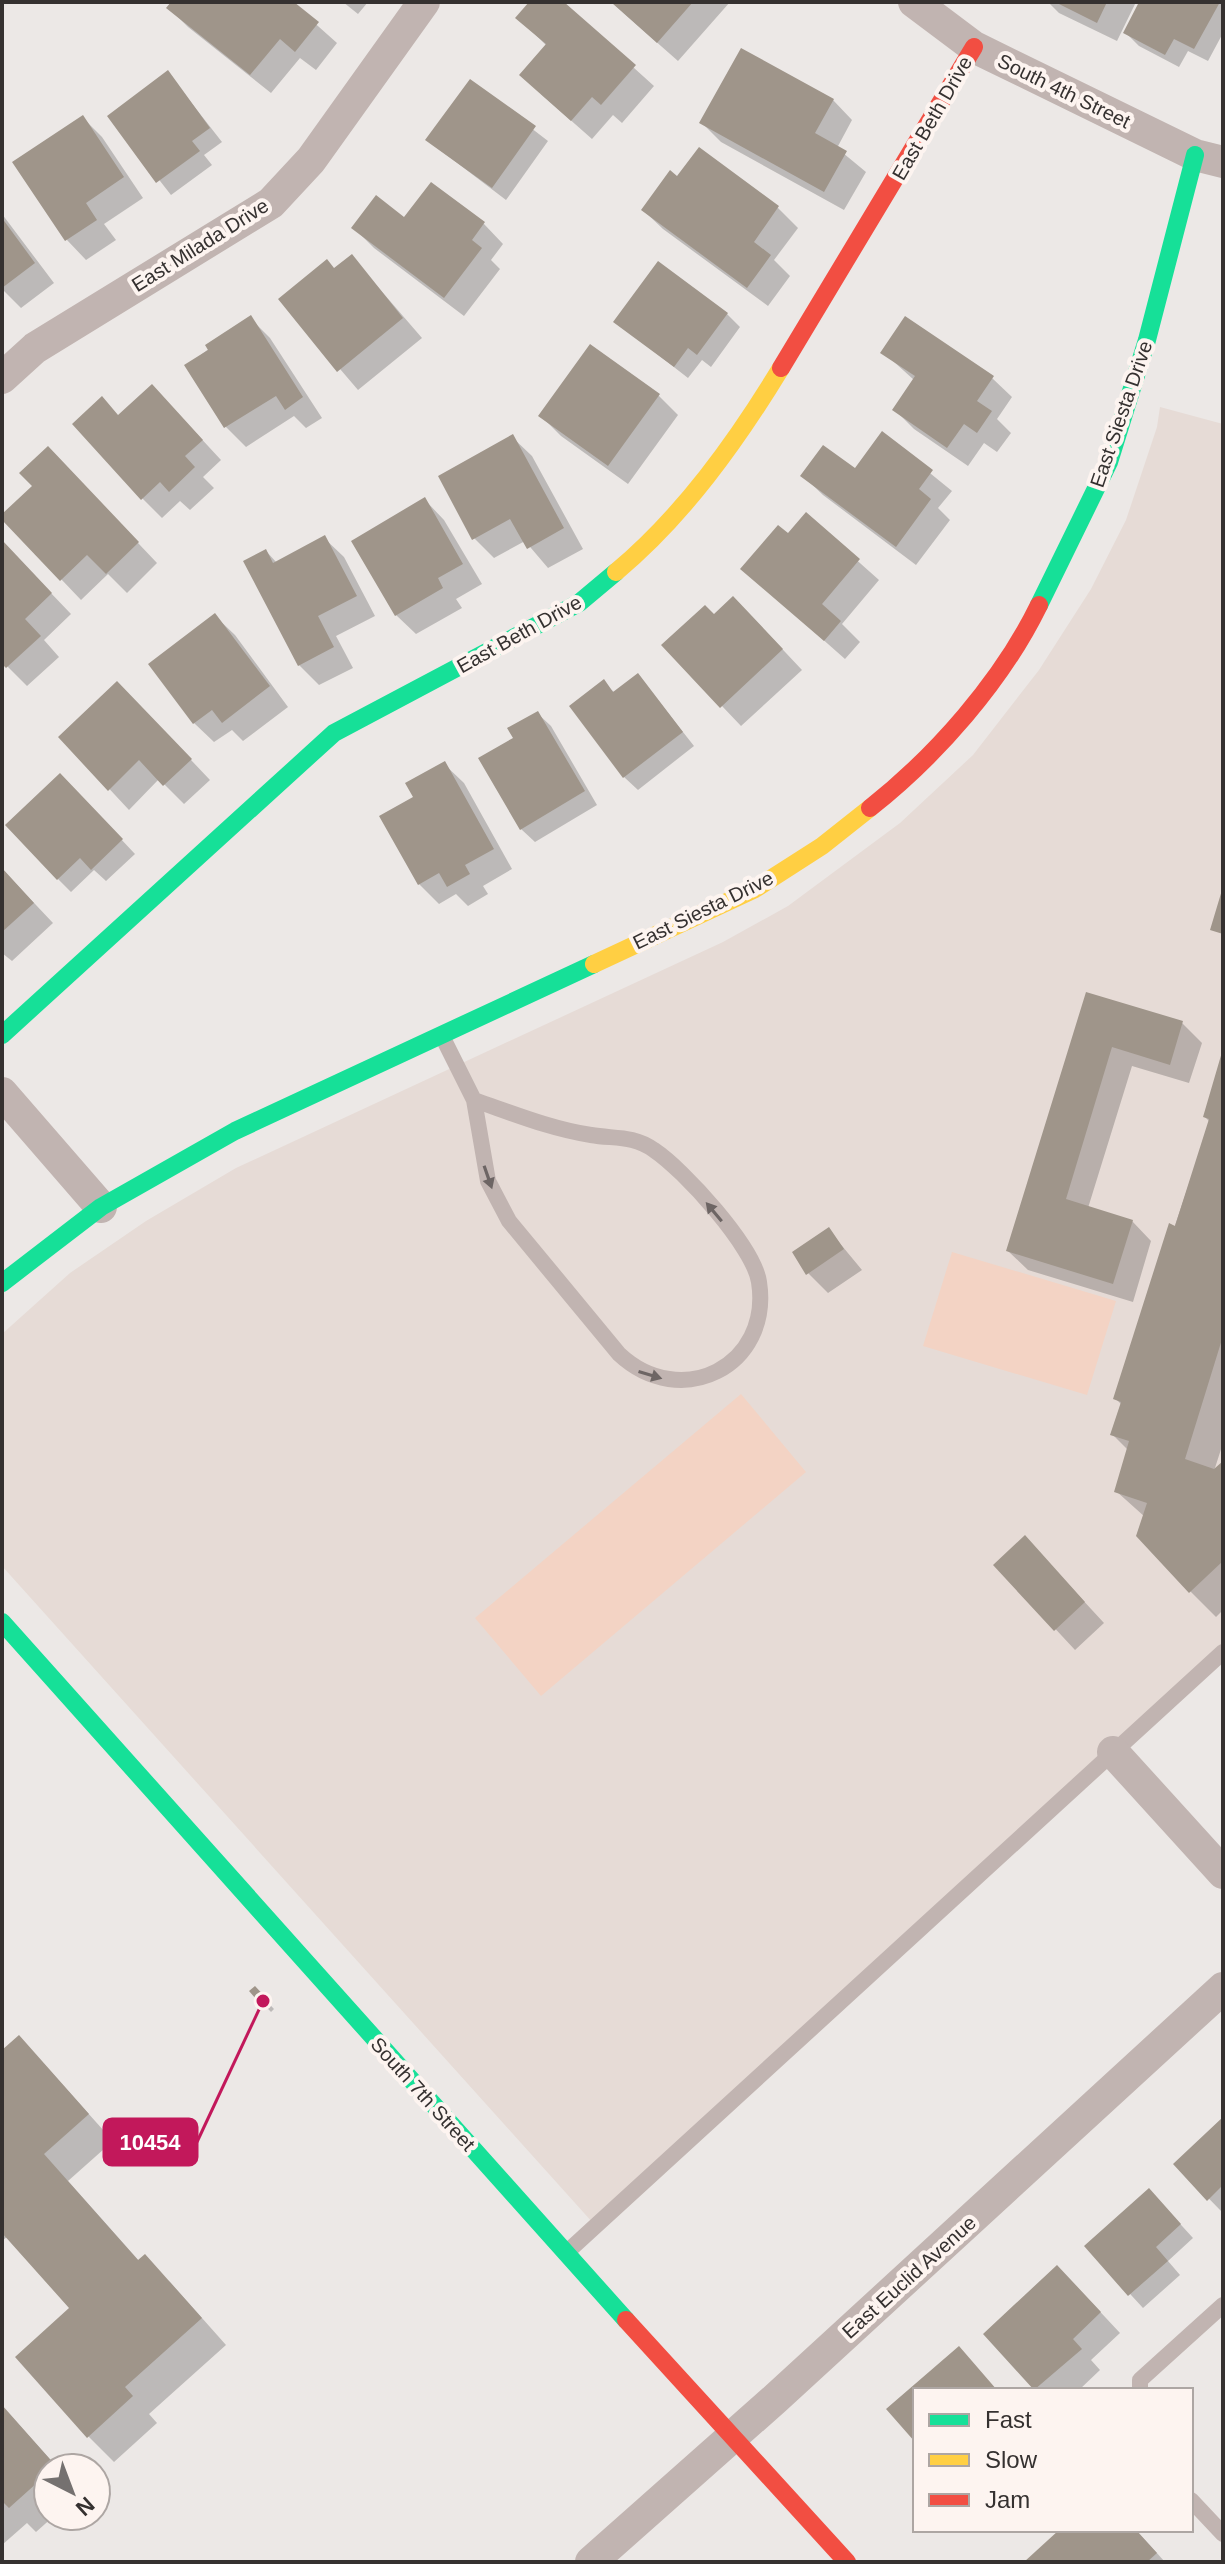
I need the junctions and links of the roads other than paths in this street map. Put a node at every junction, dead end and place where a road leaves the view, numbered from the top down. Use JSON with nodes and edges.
{"nodes":[{"id":1,"x":424,"y":2,"type":"edge"},
{"id":2,"x":914,"y":2,"type":"edge"},
{"id":3,"x":974,"y":47,"type":"junction"},
{"id":4,"x":1209,"y":159,"type":"edge"},
{"id":5,"x":2,"y":378,"type":"edge"},
{"id":6,"x":2,"y":1035,"type":"edge"},
{"id":7,"x":442,"y":1035,"type":"junction"},
{"id":8,"x":2,"y":1093,"type":"edge"},
{"id":9,"x":474,"y":1100,"type":"junction"},
{"id":10,"x":101,"y":1207,"type":"junction"},
{"id":11,"x":2,"y":1283,"type":"edge"},
{"id":12,"x":2,"y":1622,"type":"edge"},
{"id":13,"x":1223,"y":1652,"type":"edge"},
{"id":14,"x":1113,"y":1752,"type":"junction"},
{"id":15,"x":1223,"y":1873,"type":"edge"},
{"id":16,"x":1223,"y":1988,"type":"edge"},
{"id":17,"x":565,"y":2254,"type":"junction"},
{"id":18,"x":1223,"y":2305,"type":"edge"},
{"id":19,"x":1140,"y":2388,"type":"edge"},
{"id":20,"x":733,"y":2436,"type":"junction"},
{"id":21,"x":1193,"y":2502,"type":"edge"},
{"id":22,"x":1223,"y":2534,"type":"edge"},
{"id":23,"x":591,"y":2562,"type":"edge"},
{"id":24,"x":847,"y":2562,"type":"edge"}],
"edges":[{"from":1,"to":5,"type":"street","name":"East Milada Drive"},
{"from":2,"to":3,"type":"street","name":"South 4th Street"},
{"from":3,"to":4,"type":"street","name":"South 4th Street"},
{"from":3,"to":6,"type":"street","name":"East Beth Drive"},
{"from":4,"to":7,"type":"street","name":"East Siesta Drive"},
{"from":7,"to":9,"type":"lane"},
{"from":7,"to":10,"type":"street","name":"East Siesta Drive"},
{"from":8,"to":10,"type":"street"},
{"from":9,"to":9,"type":"lane","one_way":true},
{"from":10,"to":11,"type":"street","name":"East Siesta Drive"},
{"from":12,"to":17,"type":"street","name":"South 7th Street"},
{"from":13,"to":14,"type":"lane"},
{"from":14,"to":15,"type":"street"},
{"from":14,"to":17,"type":"lane"},
{"from":16,"to":20,"type":"street","name":"East Euclid Avenue"},
{"from":17,"to":20,"type":"street","name":"South 7th Street"},
{"from":18,"to":19,"type":"lane"},
{"from":20,"to":23,"type":"street","name":"East Euclid Avenue"},
{"from":20,"to":24,"type":"street","name":"South 7th Street"},
{"from":21,"to":22,"type":"lane"}]}
